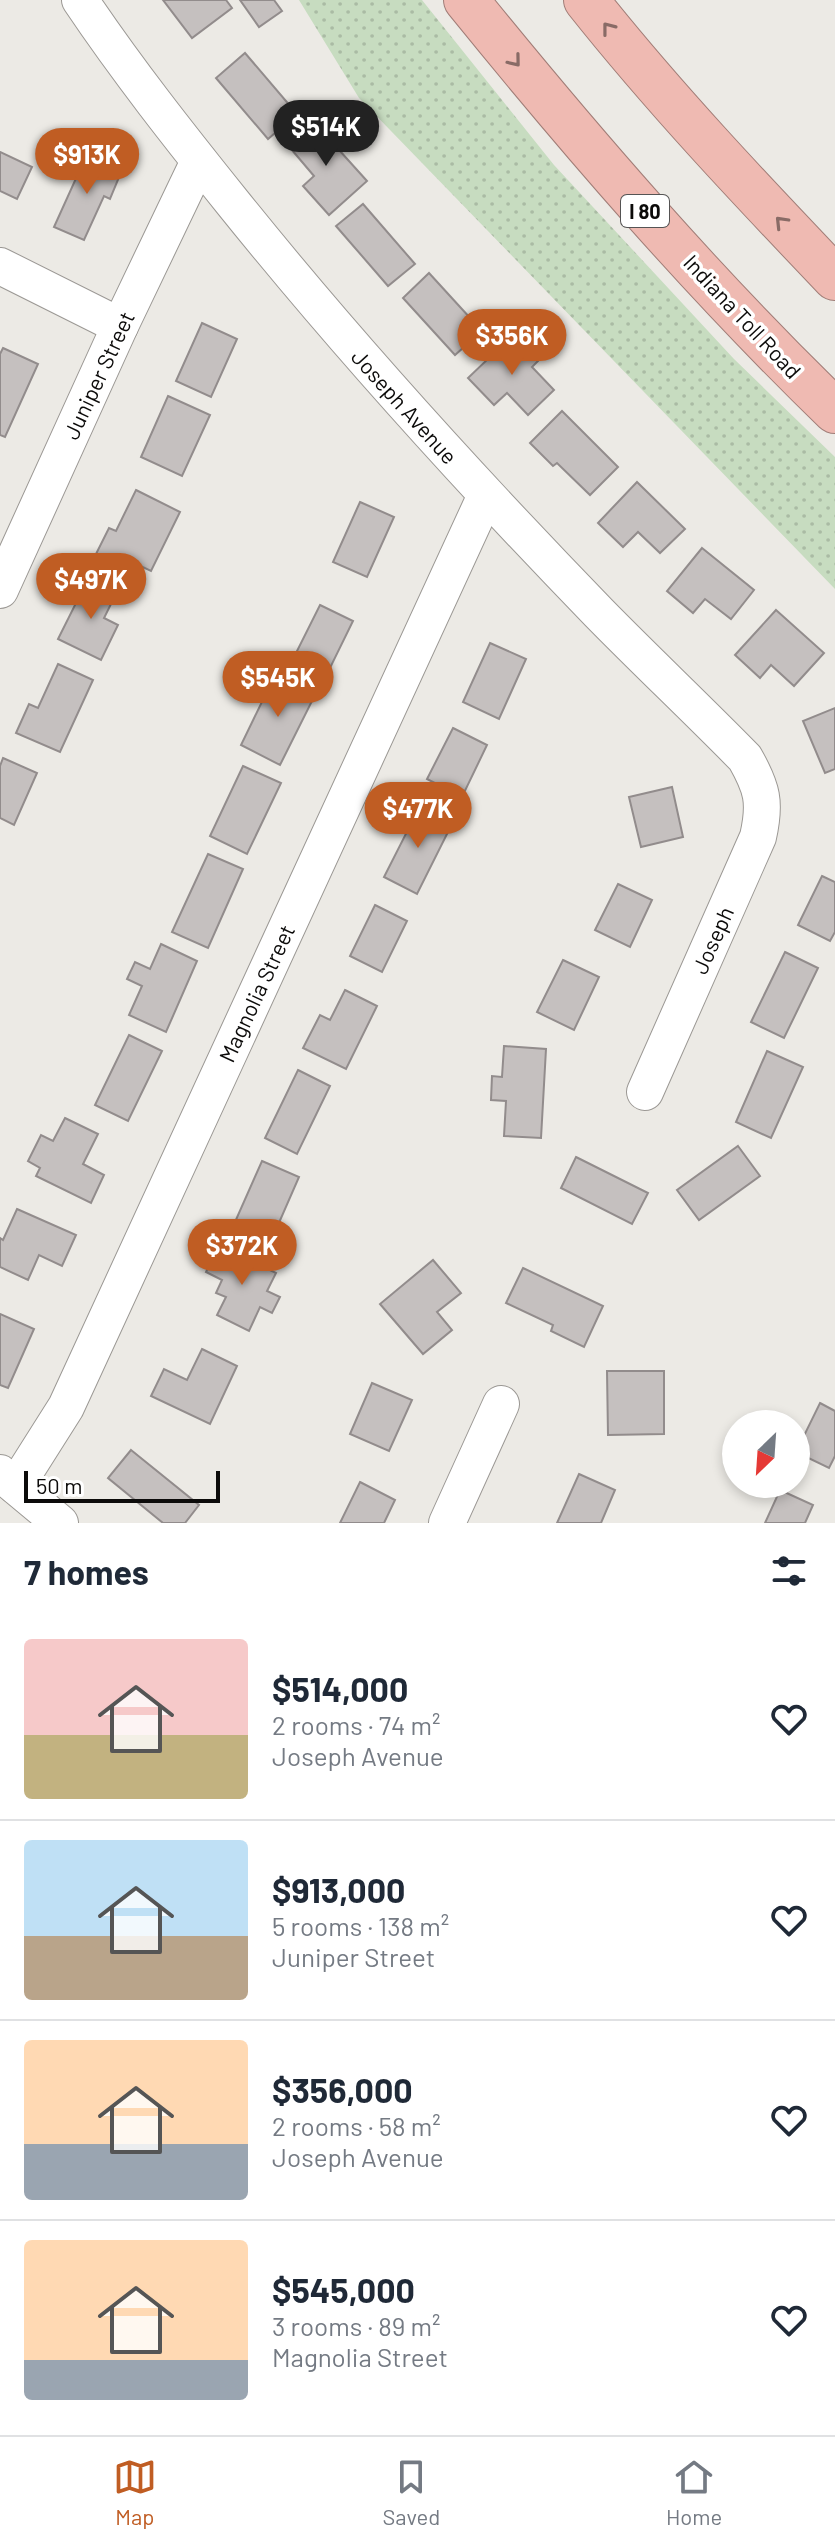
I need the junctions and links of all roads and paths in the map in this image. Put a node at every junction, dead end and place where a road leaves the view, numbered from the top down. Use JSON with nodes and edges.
{"nodes":[{"id":1,"x":80,"y":0,"type":"edge"},
{"id":2,"x":466,"y":0,"type":"edge"},
{"id":3,"x":586,"y":0,"type":"edge"},
{"id":4,"x":199,"y":161,"type":"junction"},
{"id":5,"x":0,"y":266,"type":"edge"},
{"id":6,"x":835,"y":278,"type":"edge"},
{"id":7,"x":120,"y":326,"type":"junction"},
{"id":8,"x":835,"y":411,"type":"edge"},
{"id":9,"x":486,"y":495,"type":"junction"},
{"id":10,"x":0,"y":590,"type":"edge"},
{"id":11,"x":760,"y":785,"type":"joint"},
{"id":12,"x":645,"y":1092,"type":"dead end"},
{"id":13,"x":501,"y":1404,"type":"dead end"},
{"id":14,"x":8,"y":1480,"type":"edge"},
{"id":15,"x":60,"y":1523,"type":"edge"},
{"id":16,"x":447,"y":1523,"type":"edge"}],
"edges":[{"from":1,"to":4,"type":"street","name":"Joseph Avenue"},
{"from":2,"to":8,"type":"highway","name":"Indiana Toll Road","number":"I 80","one_way":true},
{"from":6,"to":3,"type":"highway","one_way":true},
{"from":4,"to":7,"type":"street","name":"Juniper Street"},
{"from":4,"to":9,"type":"street","name":"Joseph Avenue"},
{"from":5,"to":7,"type":"street"},
{"from":7,"to":10,"type":"street","name":"Juniper Street"},
{"from":9,"to":11,"type":"street","name":"Joseph Avenue"},
{"from":9,"to":14,"type":"street","name":"Magnolia Street"},
{"from":11,"to":12,"type":"street","name":"Joseph"},
{"from":13,"to":16,"type":"street"},
{"from":14,"to":15,"type":"street"}]}
